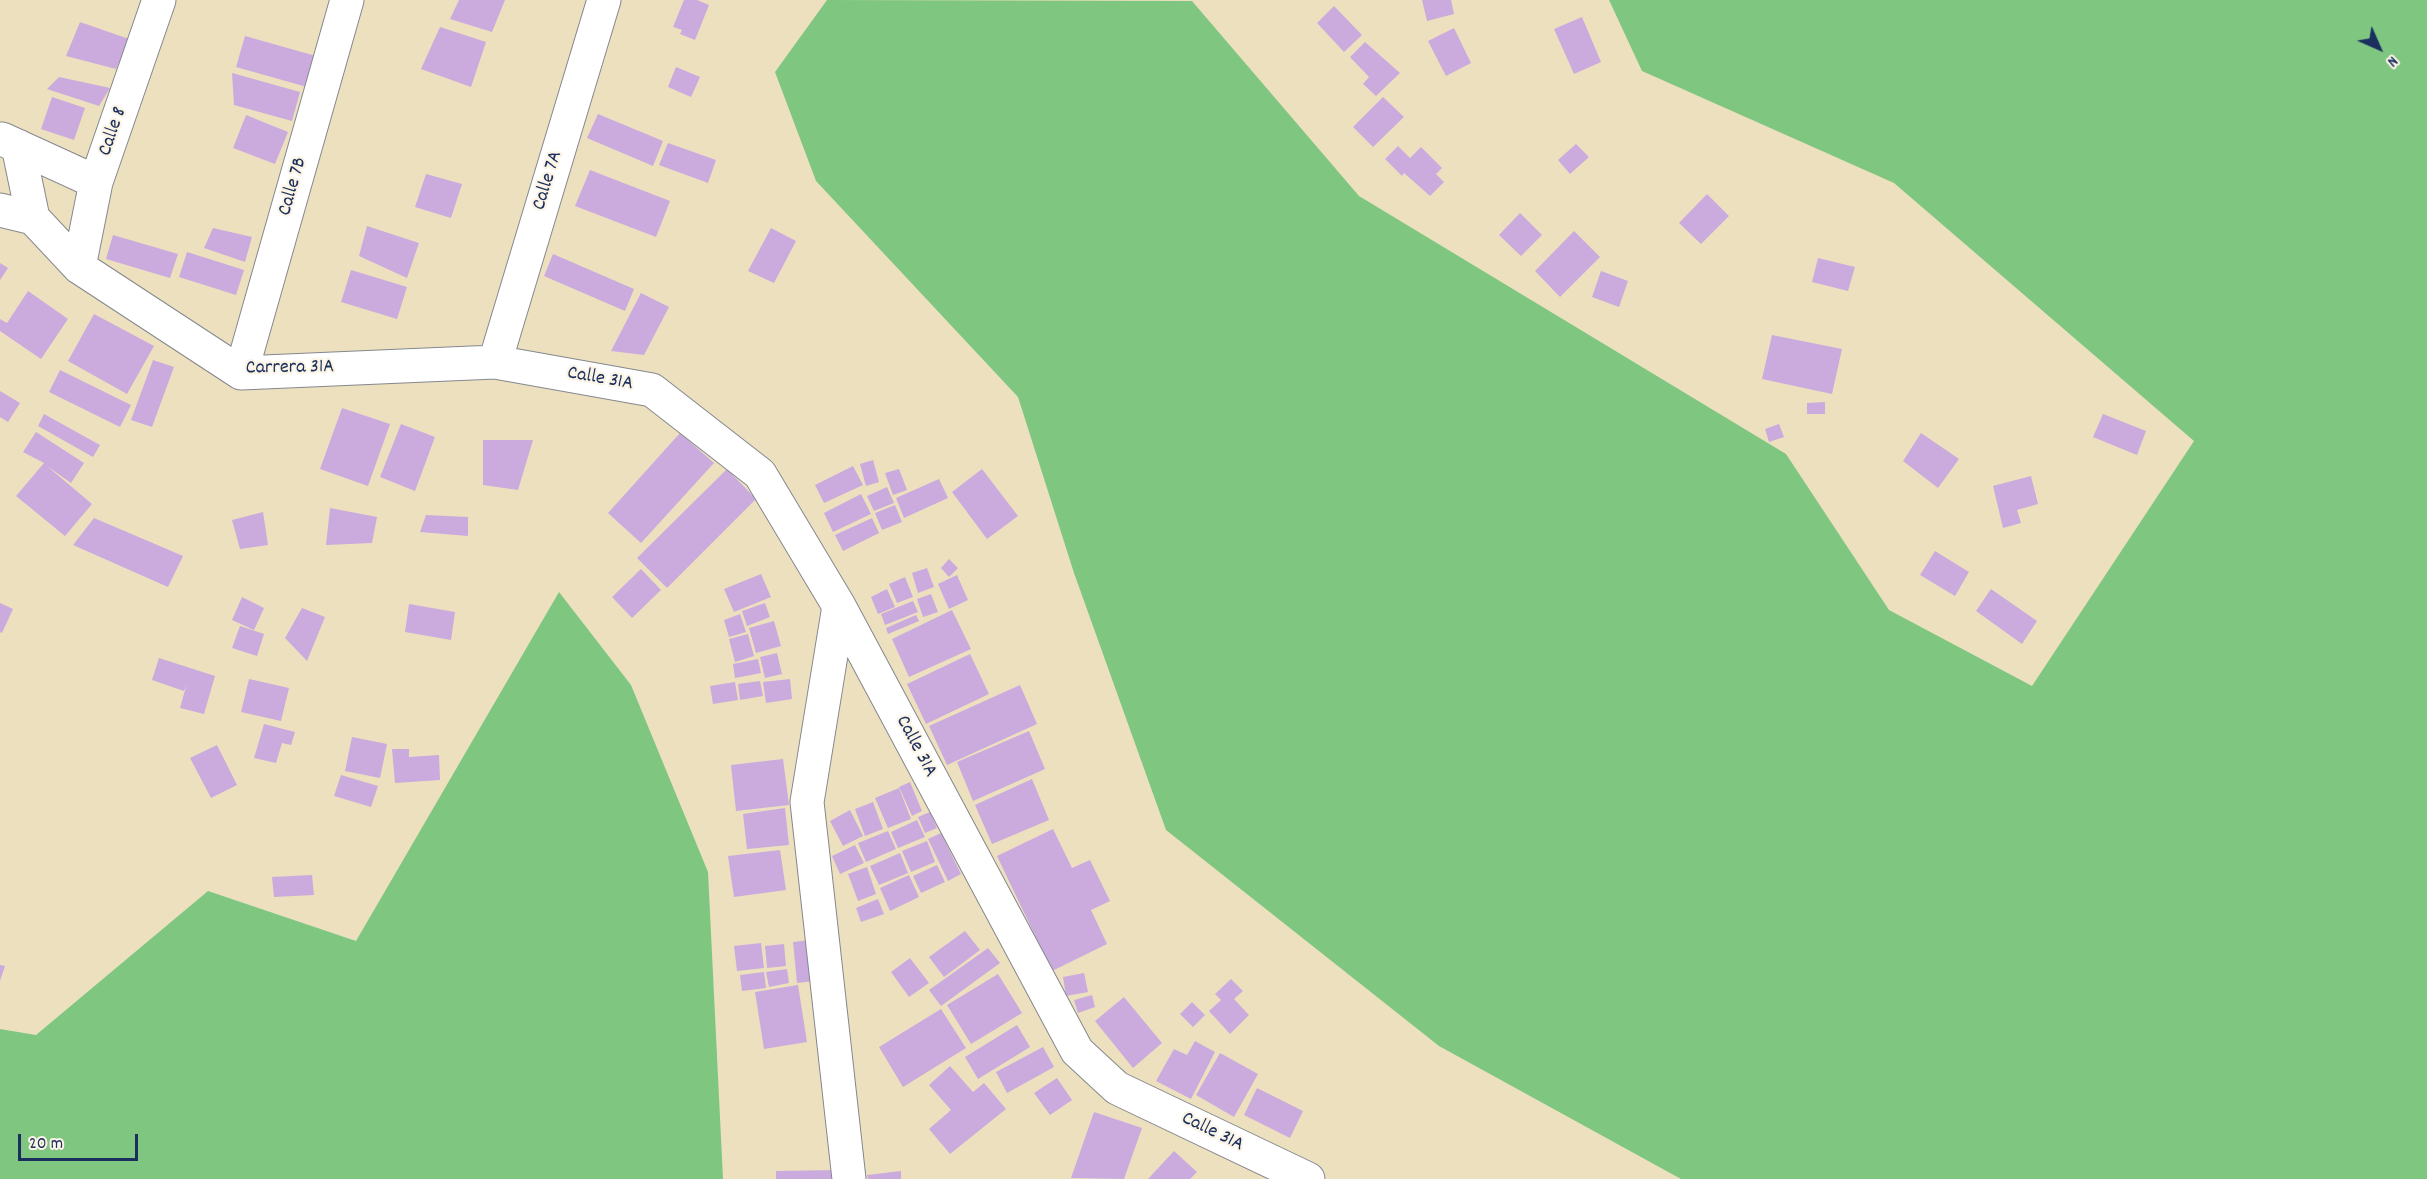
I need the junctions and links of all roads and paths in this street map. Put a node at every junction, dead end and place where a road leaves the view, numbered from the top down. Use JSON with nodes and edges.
{"nodes":[{"id":1,"x":159,"y":0,"type":"edge"},
{"id":2,"x":348,"y":0,"type":"edge"},
{"id":3,"x":604,"y":0,"type":"edge"},
{"id":4,"x":9,"y":142,"type":"edge"},
{"id":5,"x":96,"y":182,"type":"junction"},
{"id":6,"x":0,"y":210,"type":"edge"},
{"id":7,"x":33,"y":218,"type":"junction"},
{"id":8,"x":79,"y":267,"type":"junction"},
{"id":9,"x":495,"y":362,"type":"junction"},
{"id":10,"x":241,"y":373,"type":"junction"},
{"id":11,"x":839,"y":606,"type":"junction"},
{"id":12,"x":849,"y":1179,"type":"edge"},
{"id":13,"x":1308,"y":1179,"type":"edge"}],
"edges":[{"from":1,"to":5,"type":"street","name":"Calle 8"},
{"from":2,"to":10,"type":"street","name":"Calle 7B"},
{"from":3,"to":9,"type":"street","name":"Calle 7A"},
{"from":4,"to":5,"type":"street"},
{"from":4,"to":7,"type":"street"},
{"from":5,"to":8,"type":"street","name":"Calle 8"},
{"from":6,"to":7,"type":"street"},
{"from":7,"to":8,"type":"street","name":"Carrera 31A"},
{"from":8,"to":10,"type":"street","name":"Carrera 31A"},
{"from":9,"to":10,"type":"street","name":"Carrera 31A"},
{"from":9,"to":11,"type":"street","name":"Calle 31A"},
{"from":11,"to":12,"type":"street"},
{"from":11,"to":13,"type":"street","name":"Calle 31A"}]}
